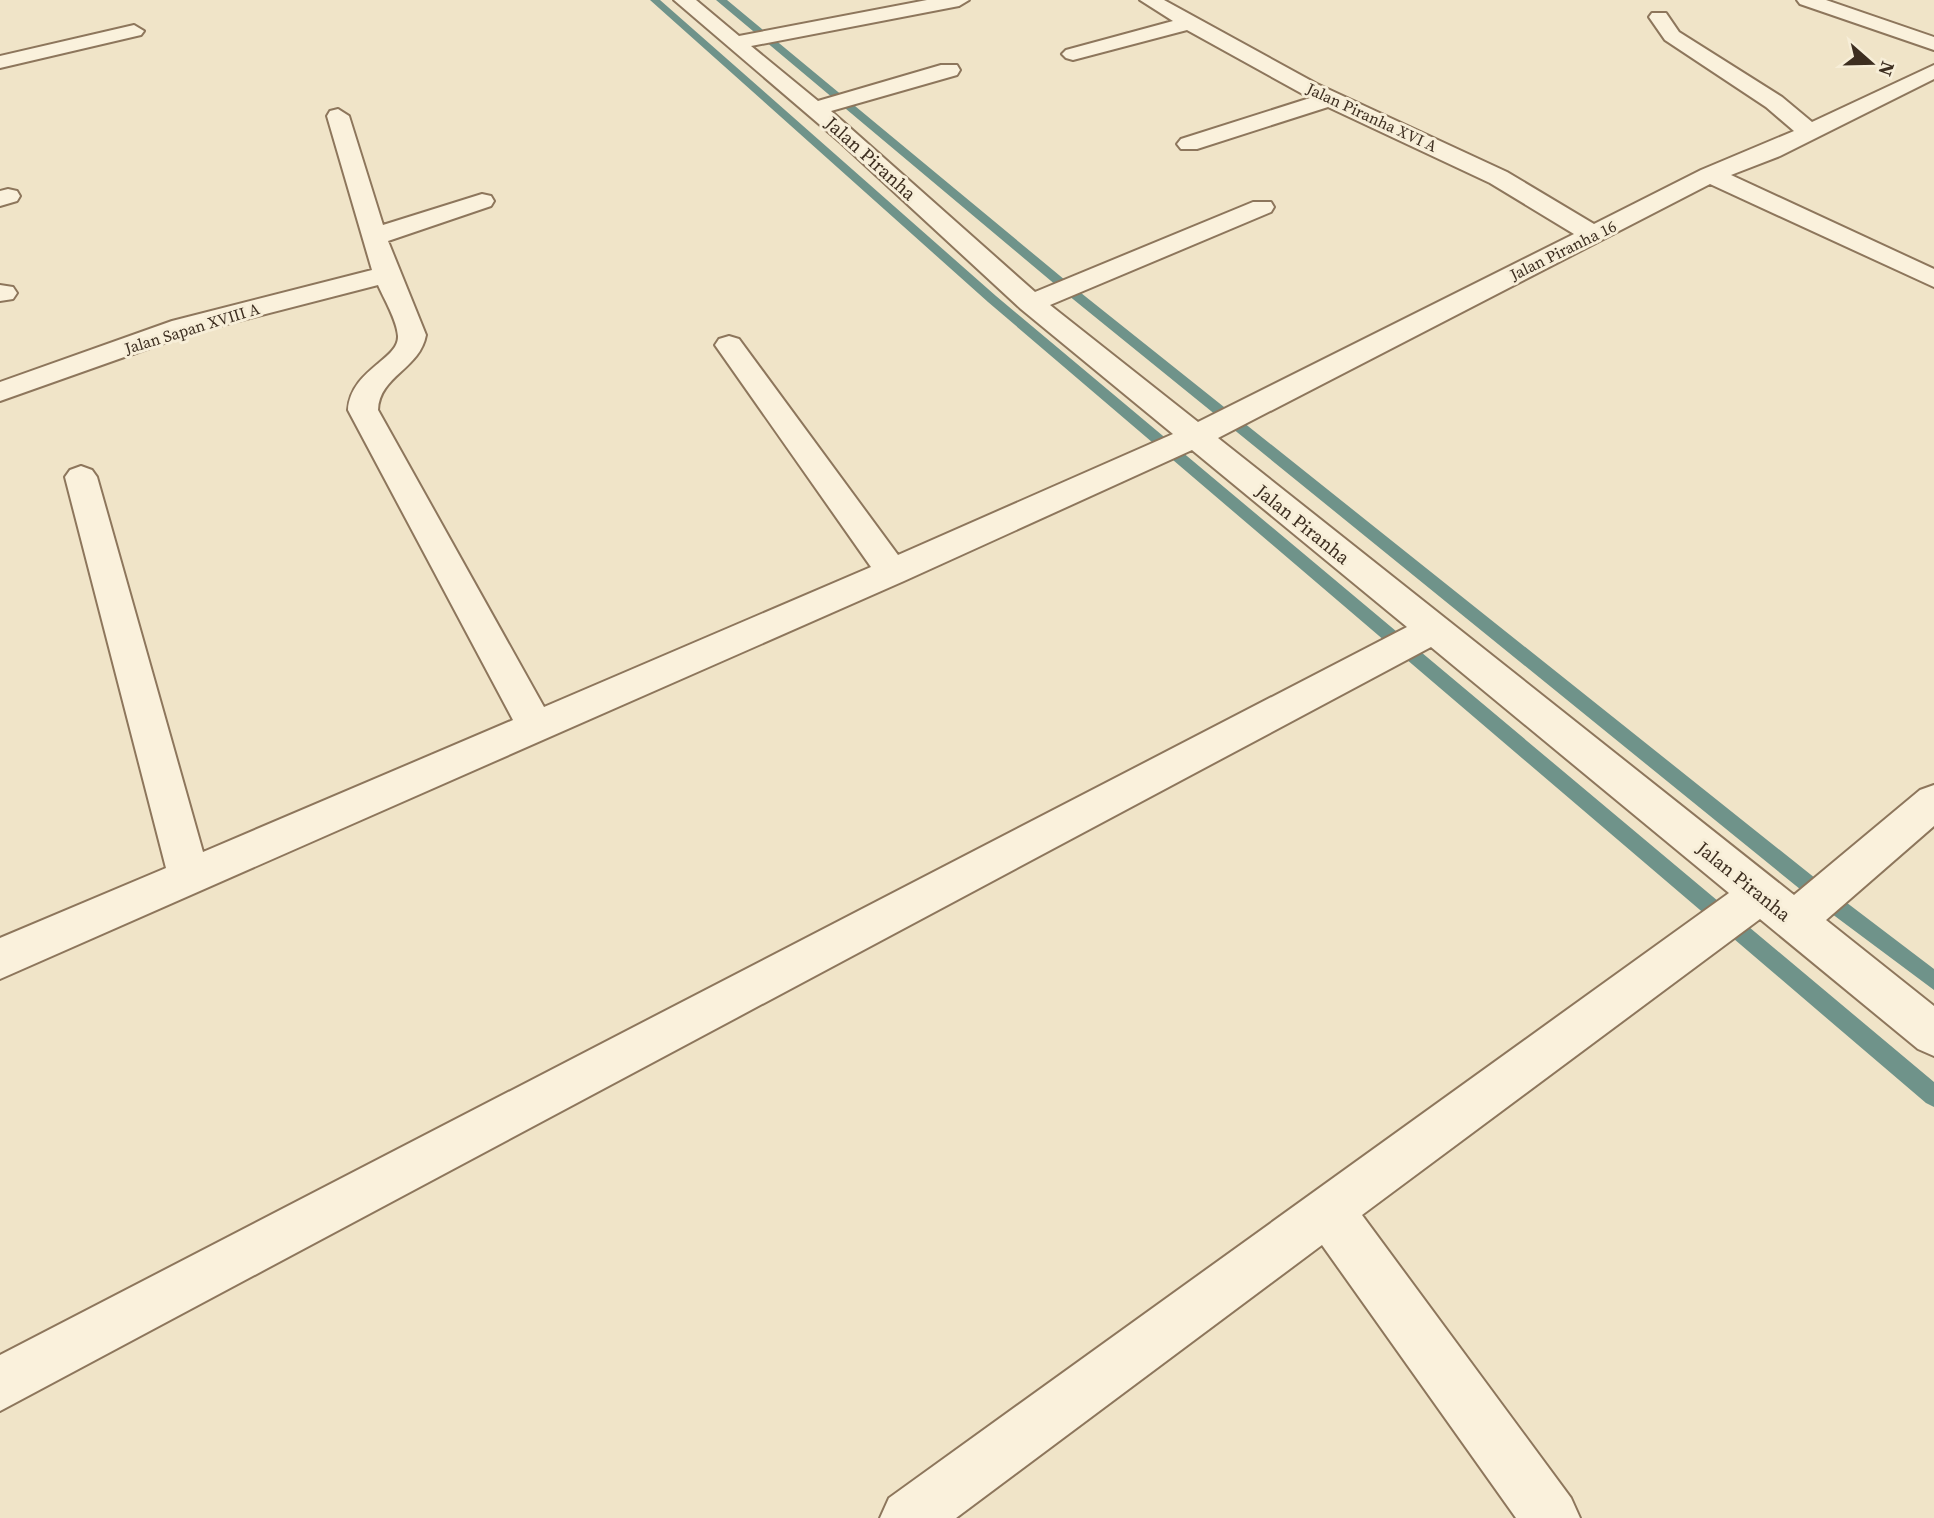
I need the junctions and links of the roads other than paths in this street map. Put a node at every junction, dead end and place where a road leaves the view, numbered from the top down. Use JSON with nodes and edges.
{"nodes":[{"id":1,"x":684,"y":0,"type":"edge"},
{"id":2,"x":959,"y":0,"type":"edge"},
{"id":3,"x":1150,"y":0,"type":"edge"},
{"id":4,"x":1807,"y":0,"type":"edge"},
{"id":5,"x":1855,"y":8,"type":"edge"},
{"id":6,"x":1659,"y":17,"type":"dead end"},
{"id":7,"x":1189,"y":23,"type":"junction"},
{"id":8,"x":134,"y":31,"type":"dead end"},
{"id":9,"x":738,"y":42,"type":"junction"},
{"id":10,"x":1934,"y":44,"type":"edge"},
{"id":11,"x":1073,"y":54,"type":"dead end"},
{"id":12,"x":0,"y":62,"type":"edge"},
{"id":13,"x":949,"y":70,"type":"dead end"},
{"id":14,"x":1934,"y":71,"type":"edge"},
{"id":15,"x":1329,"y":99,"type":"junction"},
{"id":16,"x":816,"y":109,"type":"junction"},
{"id":17,"x":338,"y":116,"type":"dead end"},
{"id":18,"x":1809,"y":132,"type":"junction"},
{"id":19,"x":1189,"y":144,"type":"dead end"},
{"id":20,"x":1710,"y":175,"type":"junction"},
{"id":21,"x":482,"y":201,"type":"dead end"},
{"id":22,"x":1262,"y":206,"type":"dead end"},
{"id":23,"x":1592,"y":235,"type":"junction"},
{"id":24,"x":374,"y":237,"type":"junction"},
{"id":25,"x":387,"y":274,"type":"junction"},
{"id":26,"x":1934,"y":279,"type":"edge"},
{"id":27,"x":1031,"y":303,"type":"junction"},
{"id":28,"x":729,"y":345,"type":"dead end"},
{"id":29,"x":0,"y":392,"type":"edge"},
{"id":30,"x":1196,"y":436,"type":"junction"},
{"id":31,"x":81,"y":477,"type":"dead end"},
{"id":32,"x":892,"y":572,"type":"junction"},
{"id":33,"x":1433,"y":630,"type":"junction"},
{"id":34,"x":535,"y":725,"type":"junction"},
{"id":35,"x":1934,"y":802,"type":"edge"},
{"id":36,"x":189,"y":877,"type":"junction"},
{"id":37,"x":1777,"y":907,"type":"junction"},
{"id":38,"x":0,"y":959,"type":"edge"},
{"id":39,"x":1934,"y":1034,"type":"edge"},
{"id":40,"x":1327,"y":1210,"type":"junction"},
{"id":41,"x":0,"y":1384,"type":"edge"},
{"id":42,"x":909,"y":1518,"type":"edge"},
{"id":43,"x":1551,"y":1518,"type":"edge"}],
"edges":[{"from":1,"to":9,"type":"street","name":"Jalan Piranha"},
{"from":2,"to":9,"type":"street"},
{"from":3,"to":7,"type":"street","name":"Jalan Piranha XVI A"},
{"from":4,"to":5,"type":"street"},
{"from":5,"to":10,"type":"street"},
{"from":6,"to":18,"type":"street"},
{"from":7,"to":11,"type":"street"},
{"from":7,"to":15,"type":"street","name":"Jalan Piranha XVI A"},
{"from":8,"to":12,"type":"street"},
{"from":9,"to":16,"type":"street","name":"Jalan Piranha"},
{"from":13,"to":16,"type":"street"},
{"from":14,"to":18,"type":"street","name":"Jalan Piranha 16"},
{"from":15,"to":19,"type":"street"},
{"from":15,"to":23,"type":"street","name":"Jalan Piranha XVI A"},
{"from":16,"to":27,"type":"street","name":"Jalan Piranha"},
{"from":17,"to":24,"type":"street"},
{"from":18,"to":20,"type":"street","name":"Jalan Piranha 16"},
{"from":20,"to":23,"type":"street","name":"Jalan Piranha 16"},
{"from":20,"to":26,"type":"street"},
{"from":21,"to":24,"type":"street"},
{"from":22,"to":27,"type":"street"},
{"from":23,"to":30,"type":"street","name":"Jalan Piranha 16"},
{"from":24,"to":25,"type":"street"},
{"from":25,"to":29,"type":"street","name":"Jalan Sapan XVIII A"},
{"from":25,"to":34,"type":"street"},
{"from":27,"to":30,"type":"street","name":"Jalan Piranha"},
{"from":28,"to":32,"type":"street"},
{"from":30,"to":32,"type":"street","name":"Jalan Piranha 16"},
{"from":30,"to":33,"type":"street","name":"Jalan Piranha"},
{"from":31,"to":36,"type":"street"},
{"from":32,"to":34,"type":"street","name":"Jalan Piranha 16"},
{"from":33,"to":37,"type":"street","name":"Jalan Piranha"},
{"from":33,"to":41,"type":"street"},
{"from":34,"to":36,"type":"street","name":"Jalan Piranha 16"},
{"from":35,"to":37,"type":"street"},
{"from":36,"to":38,"type":"street","name":"Jalan Piranha 16"},
{"from":37,"to":39,"type":"street","name":"Jalan Piranha"},
{"from":37,"to":40,"type":"street"},
{"from":40,"to":42,"type":"street"},
{"from":40,"to":43,"type":"street"}]}
